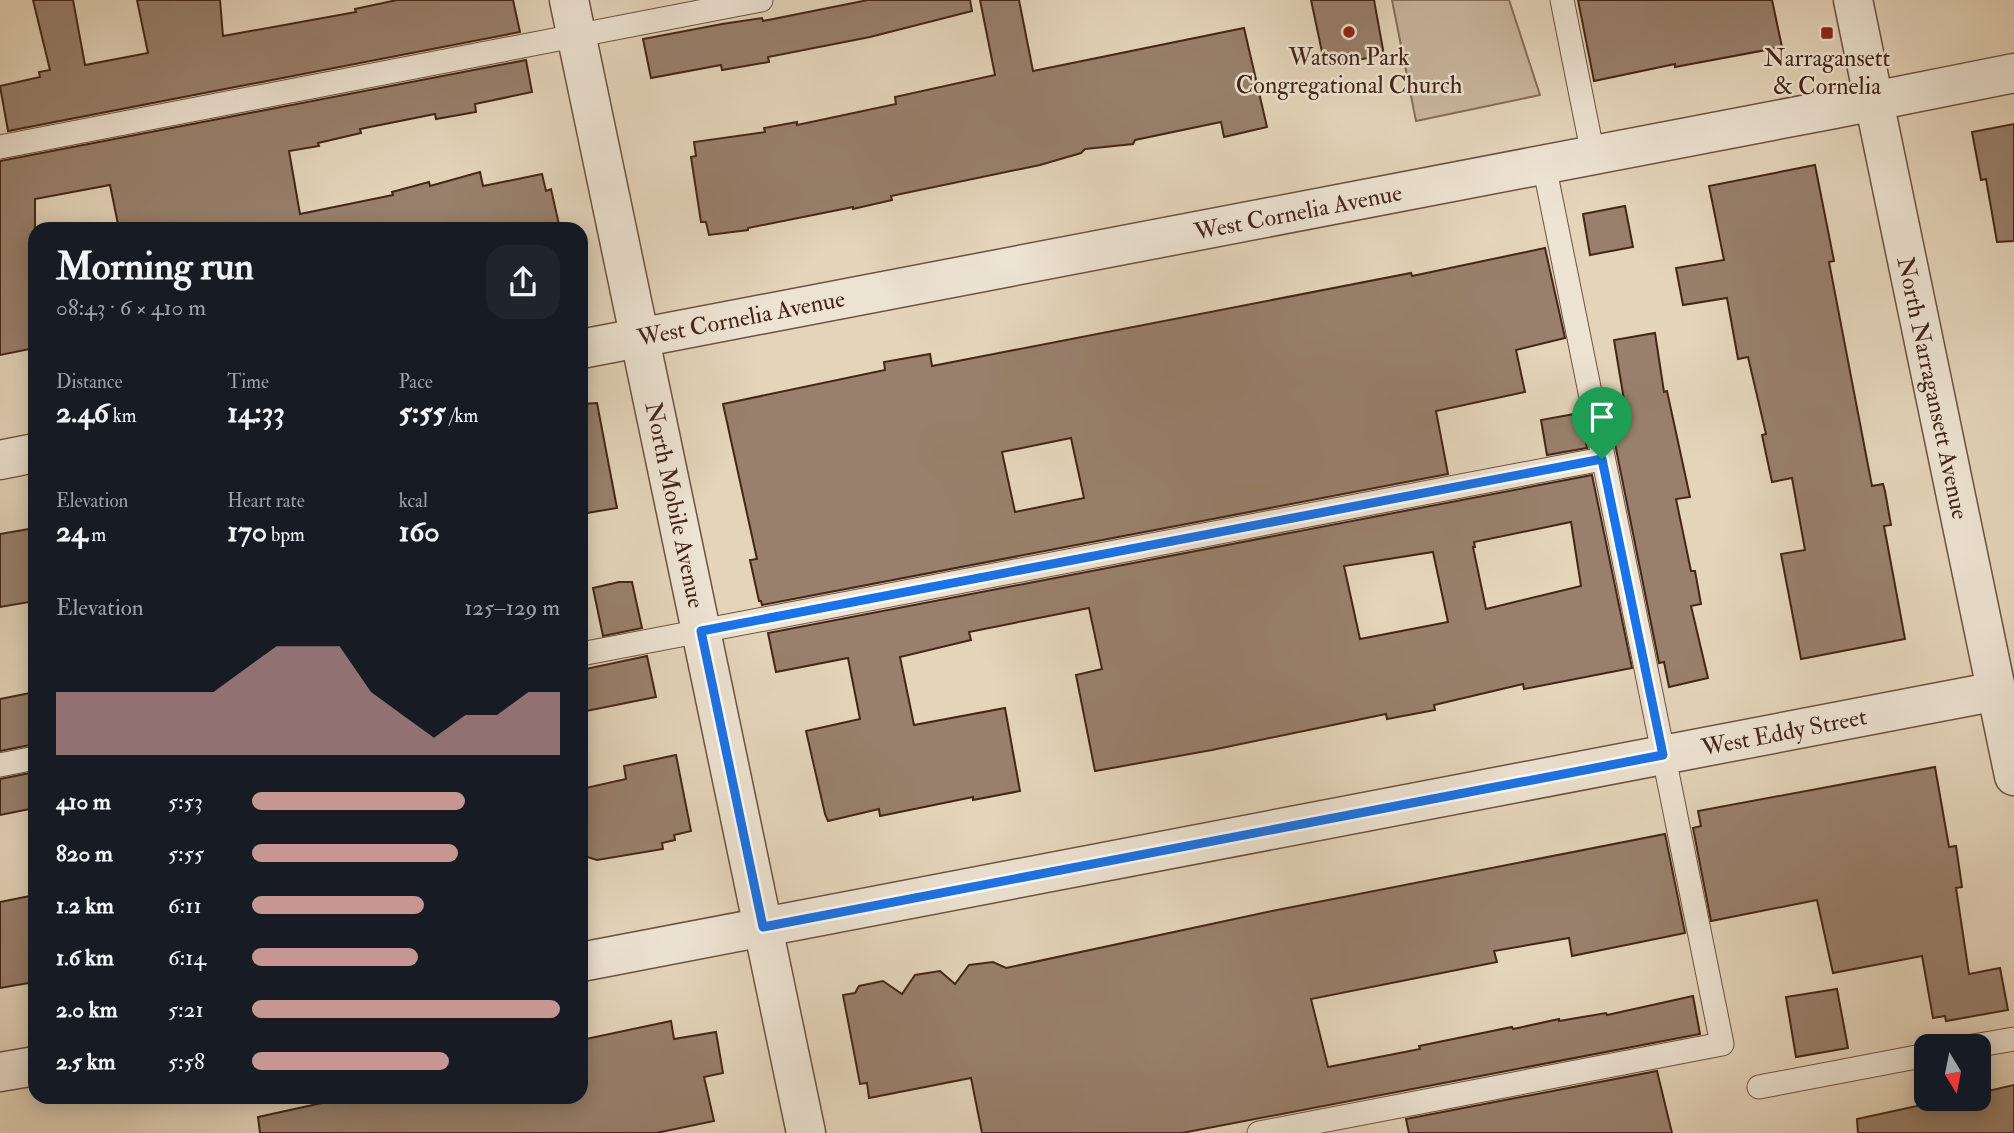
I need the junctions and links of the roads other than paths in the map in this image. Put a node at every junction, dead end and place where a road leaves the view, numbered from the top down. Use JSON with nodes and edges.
{"nodes":[{"id":1,"x":761,"y":0,"type":"edge"},
{"id":2,"x":1562,"y":0,"type":"edge"},
{"id":3,"x":1853,"y":0,"type":"edge"},
{"id":4,"x":573,"y":18,"type":"edge"},
{"id":5,"x":2014,"y":73,"type":"edge"},
{"id":6,"x":1874,"y":102,"type":"junction"},
{"id":7,"x":0,"y":147,"type":"edge"},
{"id":8,"x":1593,"y":155,"type":"junction"},
{"id":9,"x":1544,"y":165,"type":"junction"},
{"id":10,"x":640,"y":337,"type":"junction"},
{"id":11,"x":588,"y":348,"type":"edge"},
{"id":12,"x":28,"y":454,"type":"edge"},
{"id":13,"x":1602,"y":459,"type":"junction"},
{"id":14,"x":0,"y":460,"type":"edge"},
{"id":15,"x":701,"y":631,"type":"junction"},
{"id":16,"x":588,"y":653,"type":"edge"},
{"id":17,"x":1997,"y":691,"type":"junction"},
{"id":18,"x":1663,"y":755,"type":"junction"},
{"id":19,"x":28,"y":759,"type":"edge"},
{"id":20,"x":0,"y":765,"type":"edge"},
{"id":21,"x":2014,"y":776,"type":"edge"},
{"id":22,"x":763,"y":927,"type":"junction"},
{"id":23,"x":588,"y":961,"type":"edge"},
{"id":24,"x":2014,"y":1039,"type":"edge"},
{"id":25,"x":1992,"y":1043,"type":"edge"},
{"id":26,"x":1914,"y":1057,"type":"edge"},
{"id":27,"x":28,"y":1067,"type":"edge"},
{"id":28,"x":0,"y":1072,"type":"edge"},
{"id":29,"x":1759,"y":1087,"type":"dead end"},
{"id":30,"x":806,"y":1133,"type":"edge"},
{"id":31,"x":1259,"y":1133,"type":"edge"}],
"edges":[{"from":1,"to":4,"type":"lane"},
{"from":2,"to":8,"type":"lane"},
{"from":3,"to":6,"type":"street","name":"North Narragansett Avenue"},
{"from":4,"to":7,"type":"lane"},
{"from":4,"to":10,"type":"street","name":"North Mobile Avenue"},
{"from":5,"to":6,"type":"street","name":"West Cornelia Avenue"},
{"from":6,"to":8,"type":"street","name":"West Cornelia Avenue"},
{"from":6,"to":17,"type":"street","name":"North Narragansett Avenue"},
{"from":8,"to":9,"type":"street","name":"West Cornelia Avenue"},
{"from":9,"to":10,"type":"street","name":"West Cornelia Avenue"},
{"from":9,"to":13,"type":"lane"},
{"from":10,"to":11,"type":"street","name":"West Cornelia Avenue"},
{"from":10,"to":15,"type":"street","name":"North Mobile Avenue"},
{"from":12,"to":14,"type":"street"},
{"from":13,"to":15,"type":"lane"},
{"from":13,"to":18,"type":"lane"},
{"from":15,"to":16,"type":"lane"},
{"from":15,"to":22,"type":"street","name":"North Mobile Avenue"},
{"from":17,"to":18,"type":"street","name":"West Eddy Street"},
{"from":17,"to":21,"type":"street","name":"North Narragansett Avenue"},
{"from":18,"to":22,"type":"street","name":"West Eddy Street"},
{"from":18,"to":31,"type":"lane"},
{"from":19,"to":20,"type":"lane"},
{"from":22,"to":23,"type":"street","name":"West Eddy Street"},
{"from":22,"to":30,"type":"street","name":"North Mobile Avenue"},
{"from":24,"to":25,"type":"lane"},
{"from":26,"to":29,"type":"lane"},
{"from":27,"to":28,"type":"street"}]}
